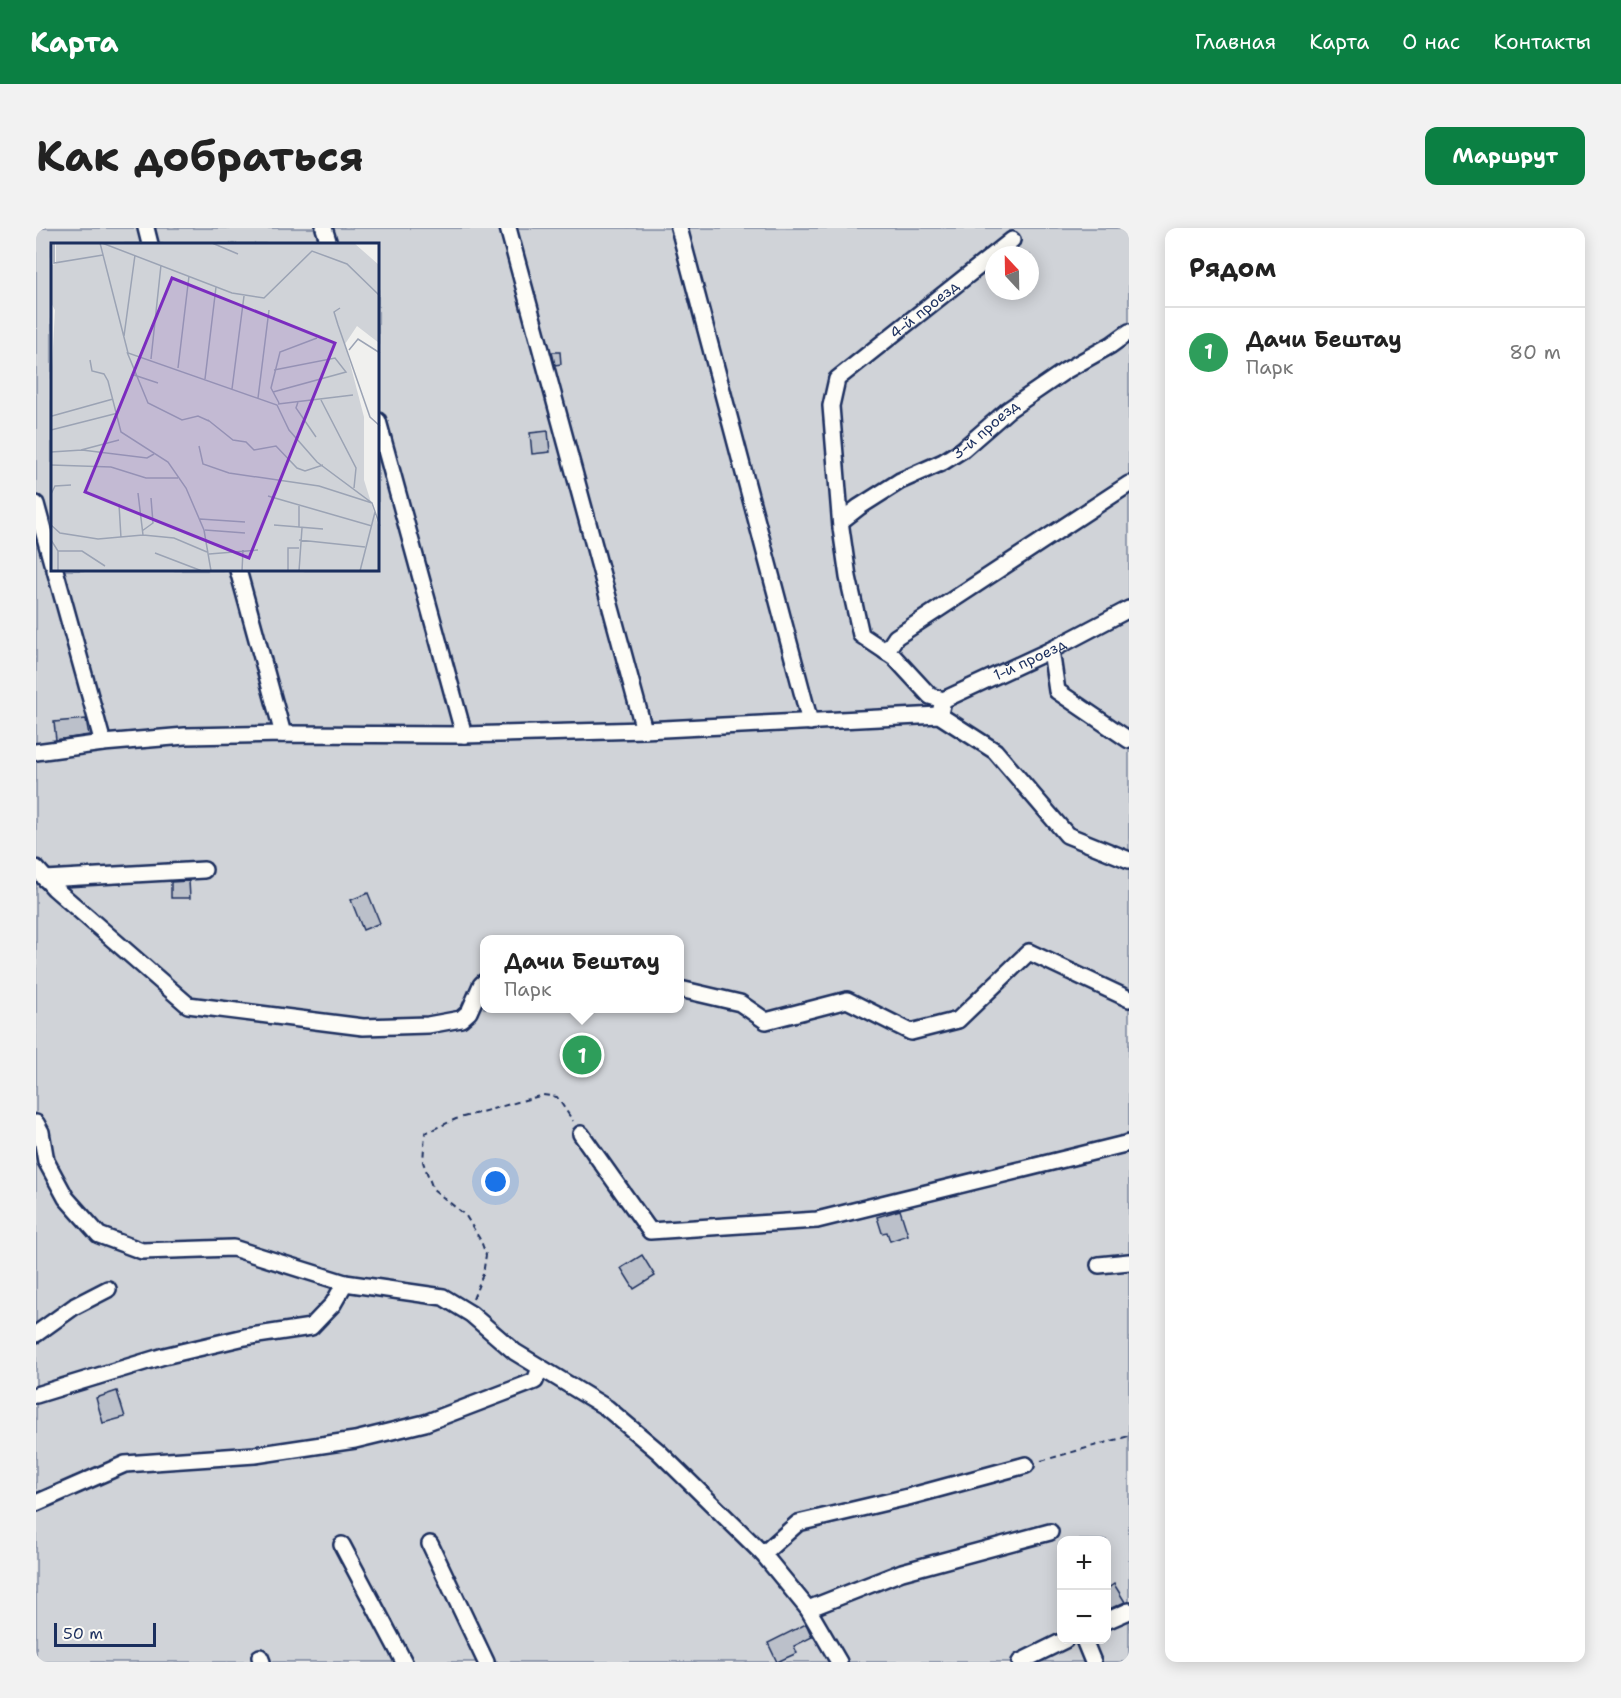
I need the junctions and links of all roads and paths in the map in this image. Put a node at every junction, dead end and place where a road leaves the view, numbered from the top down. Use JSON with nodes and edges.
{"nodes":[{"id":1,"x":146,"y":228,"type":"edge"},
{"id":2,"x":324,"y":228,"type":"edge"},
{"id":3,"x":508,"y":228,"type":"edge"},
{"id":4,"x":679,"y":228,"type":"edge"},
{"id":5,"x":1012,"y":240,"type":"dead end"},
{"id":6,"x":150,"y":243,"type":"edge"},
{"id":7,"x":329,"y":243,"type":"edge"},
{"id":8,"x":1129,"y":332,"type":"edge"},
{"id":9,"x":380,"y":428,"type":"edge"},
{"id":10,"x":1129,"y":484,"type":"edge"},
{"id":11,"x":36,"y":504,"type":"edge"},
{"id":12,"x":841,"y":521,"type":"junction"},
{"id":13,"x":51,"y":559,"type":"edge"},
{"id":14,"x":56,"y":572,"type":"edge"},
{"id":15,"x":239,"y":572,"type":"edge"},
{"id":16,"x":1129,"y":609,"type":"edge"},
{"id":17,"x":1051,"y":650,"type":"junction"},
{"id":18,"x":886,"y":652,"type":"junction"},
{"id":19,"x":941,"y":707,"type":"junction"},
{"id":20,"x":810,"y":722,"type":"junction"},
{"id":21,"x":644,"y":730,"type":"junction"},
{"id":22,"x":282,"y":734,"type":"junction"},
{"id":23,"x":464,"y":735,"type":"junction"},
{"id":24,"x":1129,"y":740,"type":"edge"},
{"id":25,"x":103,"y":743,"type":"junction"},
{"id":26,"x":36,"y":752,"type":"edge"},
{"id":27,"x":1129,"y":860,"type":"edge"},
{"id":28,"x":204,"y":870,"type":"dead end"},
{"id":29,"x":41,"y":873,"type":"edge"},
{"id":30,"x":480,"y":989,"type":"edge"},
{"id":31,"x":684,"y":990,"type":"edge"},
{"id":32,"x":1129,"y":999,"type":"edge"},
{"id":33,"x":38,"y":1130,"type":"edge"},
{"id":34,"x":581,"y":1134,"type":"joint"},
{"id":35,"x":1129,"y":1143,"type":"edge"},
{"id":36,"x":1129,"y":1262,"type":"edge"},
{"id":37,"x":1099,"y":1265,"type":"dead end"},
{"id":38,"x":345,"y":1283,"type":"junction"},
{"id":39,"x":108,"y":1289,"type":"dead end"},
{"id":40,"x":471,"y":1314,"type":"junction"},
{"id":41,"x":36,"y":1334,"type":"edge"},
{"id":42,"x":540,"y":1368,"type":"junction"},
{"id":43,"x":36,"y":1395,"type":"edge"},
{"id":44,"x":1129,"y":1436,"type":"edge"},
{"id":45,"x":1026,"y":1465,"type":"joint"},
{"id":46,"x":36,"y":1503,"type":"edge"},
{"id":47,"x":1050,"y":1532,"type":"dead end"},
{"id":48,"x":430,"y":1544,"type":"dead end"},
{"id":49,"x":342,"y":1545,"type":"dead end"},
{"id":50,"x":763,"y":1554,"type":"junction"},
{"id":51,"x":808,"y":1609,"type":"junction"},
{"id":52,"x":1129,"y":1611,"type":"edge"},
{"id":53,"x":1111,"y":1619,"type":"edge"},
{"id":54,"x":1057,"y":1644,"type":"edge"},
{"id":55,"x":1086,"y":1644,"type":"edge"},
{"id":56,"x":404,"y":1662,"type":"edge"},
{"id":57,"x":486,"y":1662,"type":"edge"},
{"id":58,"x":839,"y":1662,"type":"edge"},
{"id":59,"x":1020,"y":1662,"type":"edge"},
{"id":60,"x":1093,"y":1662,"type":"edge"}],
"edges":[{"from":1,"to":6,"type":"lane"},
{"from":2,"to":7,"type":"lane"},
{"from":3,"to":21,"type":"lane"},
{"from":4,"to":20,"type":"lane"},
{"from":5,"to":12,"type":"lane","name":"4-й проезд"},
{"from":8,"to":12,"type":"lane","name":"3-й проезд"},
{"from":9,"to":23,"type":"lane"},
{"from":10,"to":18,"type":"lane"},
{"from":11,"to":13,"type":"lane"},
{"from":12,"to":18,"type":"lane"},
{"from":14,"to":25,"type":"lane"},
{"from":15,"to":22,"type":"lane"},
{"from":16,"to":17,"type":"lane","name":"1-й проезд"},
{"from":17,"to":19,"type":"lane","name":"1-й проезд"},
{"from":17,"to":24,"type":"lane"},
{"from":18,"to":19,"type":"lane"},
{"from":19,"to":20,"type":"lane"},
{"from":19,"to":27,"type":"lane"},
{"from":20,"to":21,"type":"lane"},
{"from":21,"to":23,"type":"lane"},
{"from":22,"to":23,"type":"lane"},
{"from":22,"to":25,"type":"lane"},
{"from":25,"to":26,"type":"lane"},
{"from":28,"to":29,"type":"lane"},
{"from":29,"to":30,"type":"lane"},
{"from":31,"to":32,"type":"lane"},
{"from":33,"to":38,"type":"lane"},
{"from":34,"to":35,"type":"lane"},
{"from":34,"to":40,"type":"path"},
{"from":36,"to":37,"type":"lane"},
{"from":38,"to":40,"type":"lane"},
{"from":38,"to":43,"type":"lane"},
{"from":39,"to":41,"type":"lane"},
{"from":40,"to":42,"type":"lane"},
{"from":42,"to":46,"type":"lane"},
{"from":42,"to":50,"type":"lane"},
{"from":44,"to":45,"type":"path"},
{"from":45,"to":50,"type":"lane"},
{"from":47,"to":51,"type":"lane"},
{"from":48,"to":57,"type":"lane"},
{"from":49,"to":56,"type":"lane"},
{"from":50,"to":51,"type":"lane"},
{"from":51,"to":58,"type":"lane"},
{"from":52,"to":53,"type":"lane"},
{"from":54,"to":59,"type":"lane"},
{"from":55,"to":60,"type":"lane"}]}
